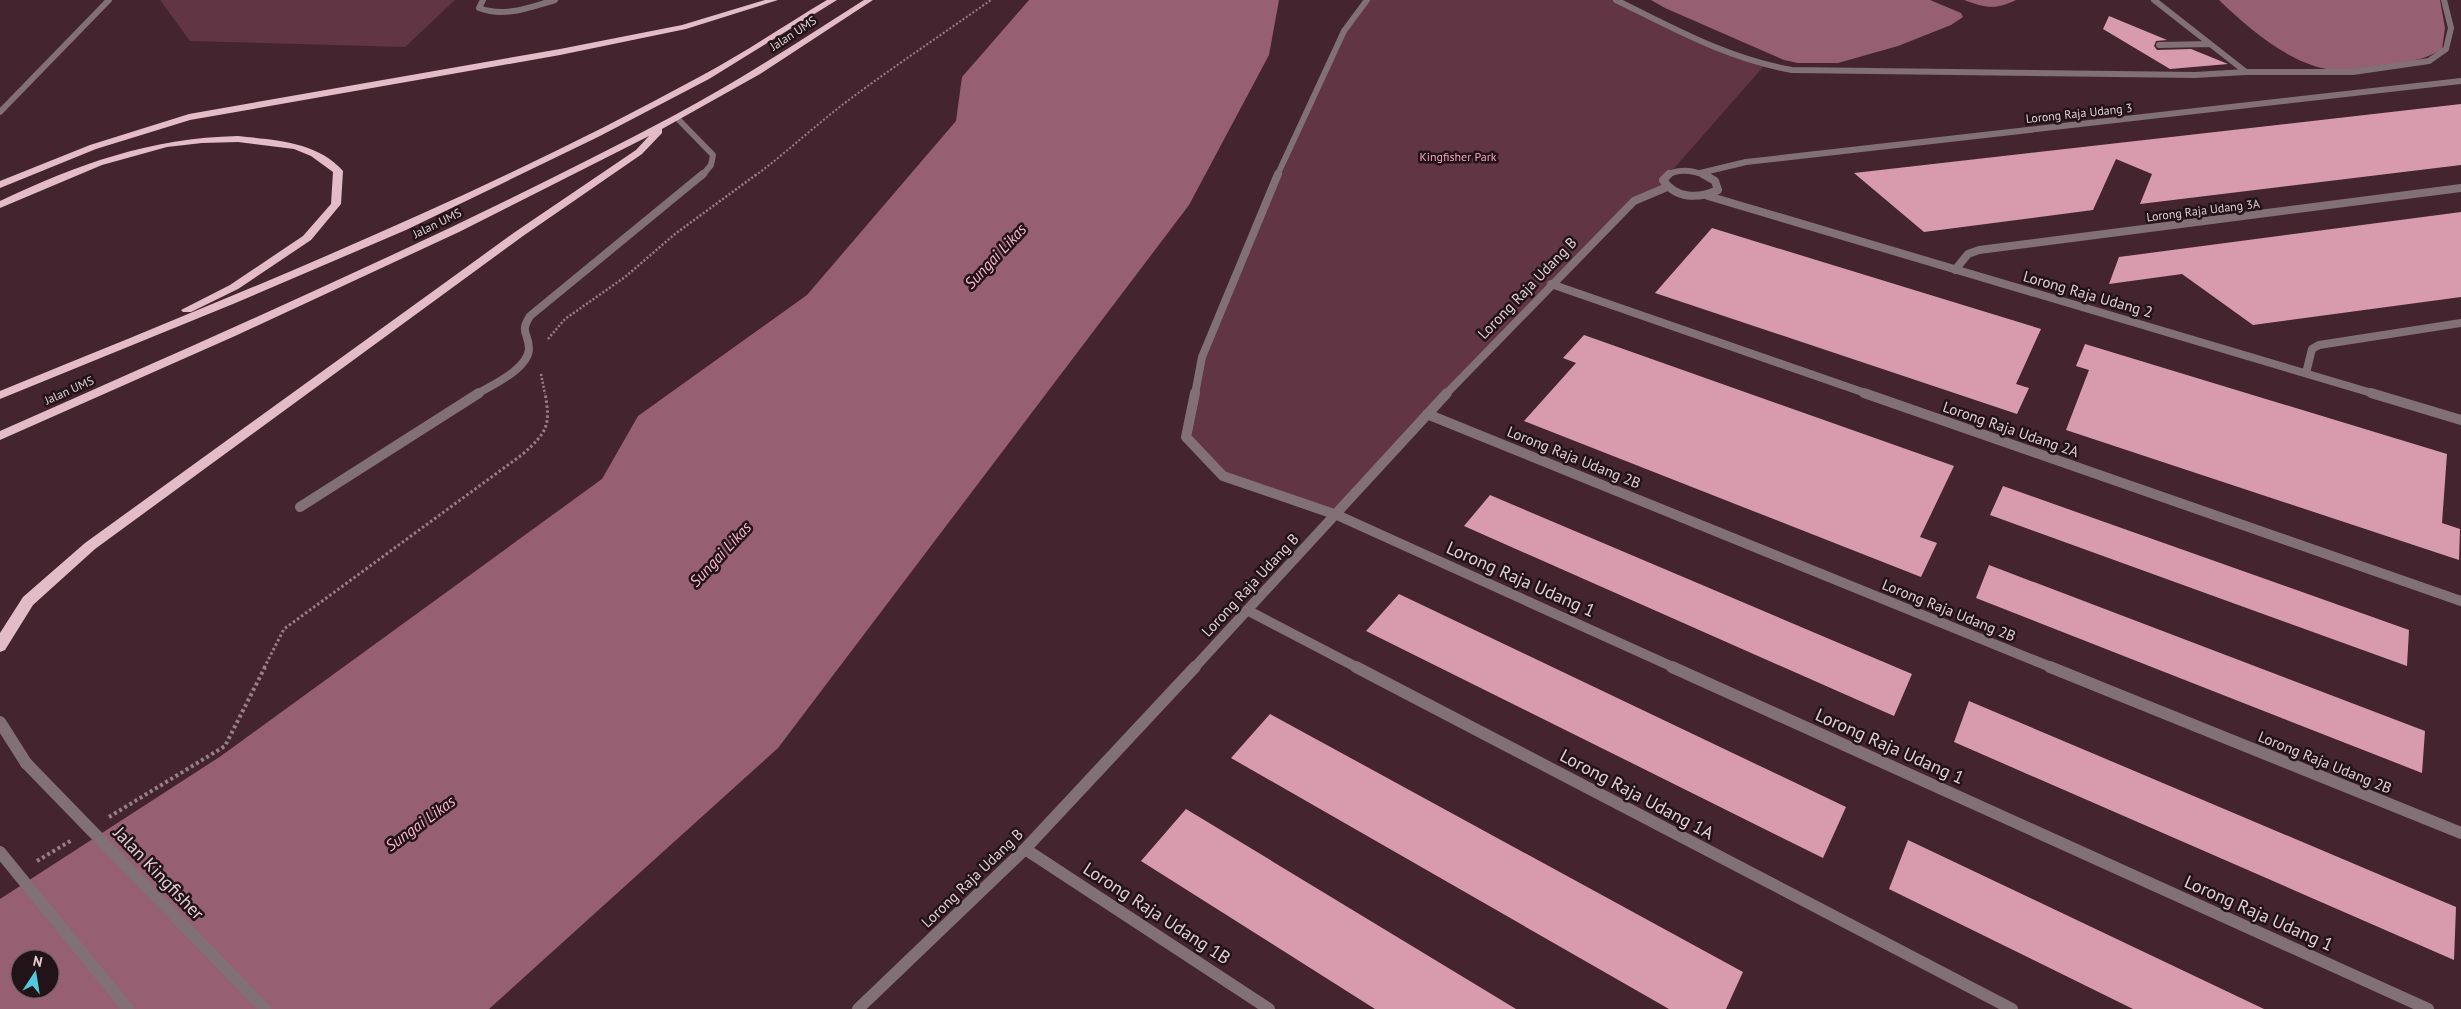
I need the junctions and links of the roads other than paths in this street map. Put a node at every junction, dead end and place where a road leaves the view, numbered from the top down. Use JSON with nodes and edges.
{"nodes":[{"id":1,"x":109,"y":0,"type":"edge"},
{"id":2,"x":483,"y":0,"type":"edge"},
{"id":3,"x":555,"y":0,"type":"edge"},
{"id":4,"x":774,"y":0,"type":"edge"},
{"id":5,"x":833,"y":0,"type":"edge"},
{"id":6,"x":869,"y":0,"type":"edge"},
{"id":7,"x":1367,"y":0,"type":"edge"},
{"id":8,"x":1616,"y":0,"type":"edge"},
{"id":9,"x":2154,"y":0,"type":"edge"},
{"id":10,"x":2444,"y":0,"type":"edge"},
{"id":11,"x":2210,"y":44,"type":"junction"},
{"id":12,"x":2159,"y":45,"type":"dead end"},
{"id":13,"x":2246,"y":72,"type":"junction"},
{"id":14,"x":2461,"y":81,"type":"edge"},
{"id":15,"x":0,"y":112,"type":"edge"},
{"id":16,"x":677,"y":118,"type":"junction"},
{"id":17,"x":662,"y":126,"type":"junction"},
{"id":18,"x":1700,"y":173,"type":"junction"},
{"id":19,"x":0,"y":185,"type":"edge"},
{"id":20,"x":1667,"y":187,"type":"junction"},
{"id":21,"x":2461,"y":188,"type":"edge"},
{"id":22,"x":1708,"y":196,"type":"junction"},
{"id":23,"x":0,"y":205,"type":"edge"},
{"id":24,"x":1956,"y":270,"type":"junction"},
{"id":25,"x":1551,"y":284,"type":"junction"},
{"id":26,"x":2461,"y":323,"type":"edge"},
{"id":27,"x":64,"y":368,"type":"junction"},
{"id":28,"x":2306,"y":372,"type":"junction"},
{"id":29,"x":0,"y":395,"type":"edge"},
{"id":30,"x":1427,"y":414,"type":"junction"},
{"id":31,"x":2461,"y":420,"type":"edge"},
{"id":32,"x":0,"y":436,"type":"edge"},
{"id":33,"x":300,"y":507,"type":"dead end"},
{"id":34,"x":1337,"y":514,"type":"junction"},
{"id":35,"x":2461,"y":601,"type":"edge"},
{"id":36,"x":1247,"y":610,"type":"junction"},
{"id":37,"x":0,"y":646,"type":"edge"},
{"id":38,"x":0,"y":722,"type":"edge"},
{"id":39,"x":2461,"y":833,"type":"edge"},
{"id":40,"x":1025,"y":849,"type":"junction"},
{"id":41,"x":0,"y":852,"type":"edge"},
{"id":42,"x":128,"y":1009,"type":"edge"},
{"id":43,"x":265,"y":1009,"type":"edge"},
{"id":44,"x":858,"y":1009,"type":"edge"},
{"id":45,"x":1269,"y":1009,"type":"edge"},
{"id":46,"x":2012,"y":1009,"type":"edge"},
{"id":47,"x":2428,"y":1009,"type":"edge"}],
"edges":[{"from":1,"to":15,"type":"street"},
{"from":2,"to":3,"type":"street"},
{"from":4,"to":19,"type":"highway"},
{"from":5,"to":27,"type":"highway","name":"Jalan UMS"},
{"from":6,"to":16,"type":"highway","name":"Jalan UMS"},
{"from":7,"to":34,"type":"street","name":"Lorong Raja Udang 1"},
{"from":8,"to":13,"type":"street"},
{"from":9,"to":11,"type":"street"},
{"from":10,"to":13,"type":"street"},
{"from":11,"to":12,"type":"street"},
{"from":11,"to":13,"type":"street"},
{"from":14,"to":18,"type":"street","name":"Lorong Raja Udang 3"},
{"from":16,"to":17,"type":"highway","name":"Jalan UMS"},
{"from":16,"to":33,"type":"street"},
{"from":17,"to":32,"type":"highway","name":"Jalan UMS"},
{"from":17,"to":37,"type":"highway"},
{"from":18,"to":20,"type":"street","name":"Lorong Raja Udang 3"},
{"from":18,"to":22,"type":"street"},
{"from":20,"to":22,"type":"street","name":"Lorong Raja Udang 2"},
{"from":20,"to":25,"type":"street","name":"Lorong Raja Udang B"},
{"from":21,"to":24,"type":"street","name":"Lorong Raja Udang 3A"},
{"from":22,"to":24,"type":"street","name":"Lorong Raja Udang 2"},
{"from":23,"to":27,"type":"highway"},
{"from":24,"to":28,"type":"street","name":"Lorong Raja Udang 2"},
{"from":25,"to":30,"type":"street","name":"Lorong Raja Udang B"},
{"from":25,"to":35,"type":"street","name":"Lorong Raja Udang 2A"},
{"from":26,"to":28,"type":"street"},
{"from":27,"to":29,"type":"highway","name":"Jalan UMS"},
{"from":28,"to":31,"type":"street","name":"Lorong Raja Udang 2"},
{"from":30,"to":34,"type":"street","name":"Lorong Raja Udang B"},
{"from":30,"to":39,"type":"street","name":"Lorong Raja Udang 2B"},
{"from":34,"to":36,"type":"street","name":"Lorong Raja Udang B"},
{"from":34,"to":47,"type":"street","name":"Lorong Raja Udang 1"},
{"from":36,"to":40,"type":"street","name":"Lorong Raja Udang B"},
{"from":36,"to":46,"type":"street","name":"Lorong Raja Udang 1A"},
{"from":38,"to":43,"type":"street","name":"Jalan Kingfisher","bridge":true},
{"from":40,"to":44,"type":"street","name":"Lorong Raja Udang B"},
{"from":40,"to":45,"type":"street","name":"Lorong Raja Udang 1B"},
{"from":41,"to":42,"type":"street","bridge":true}]}
